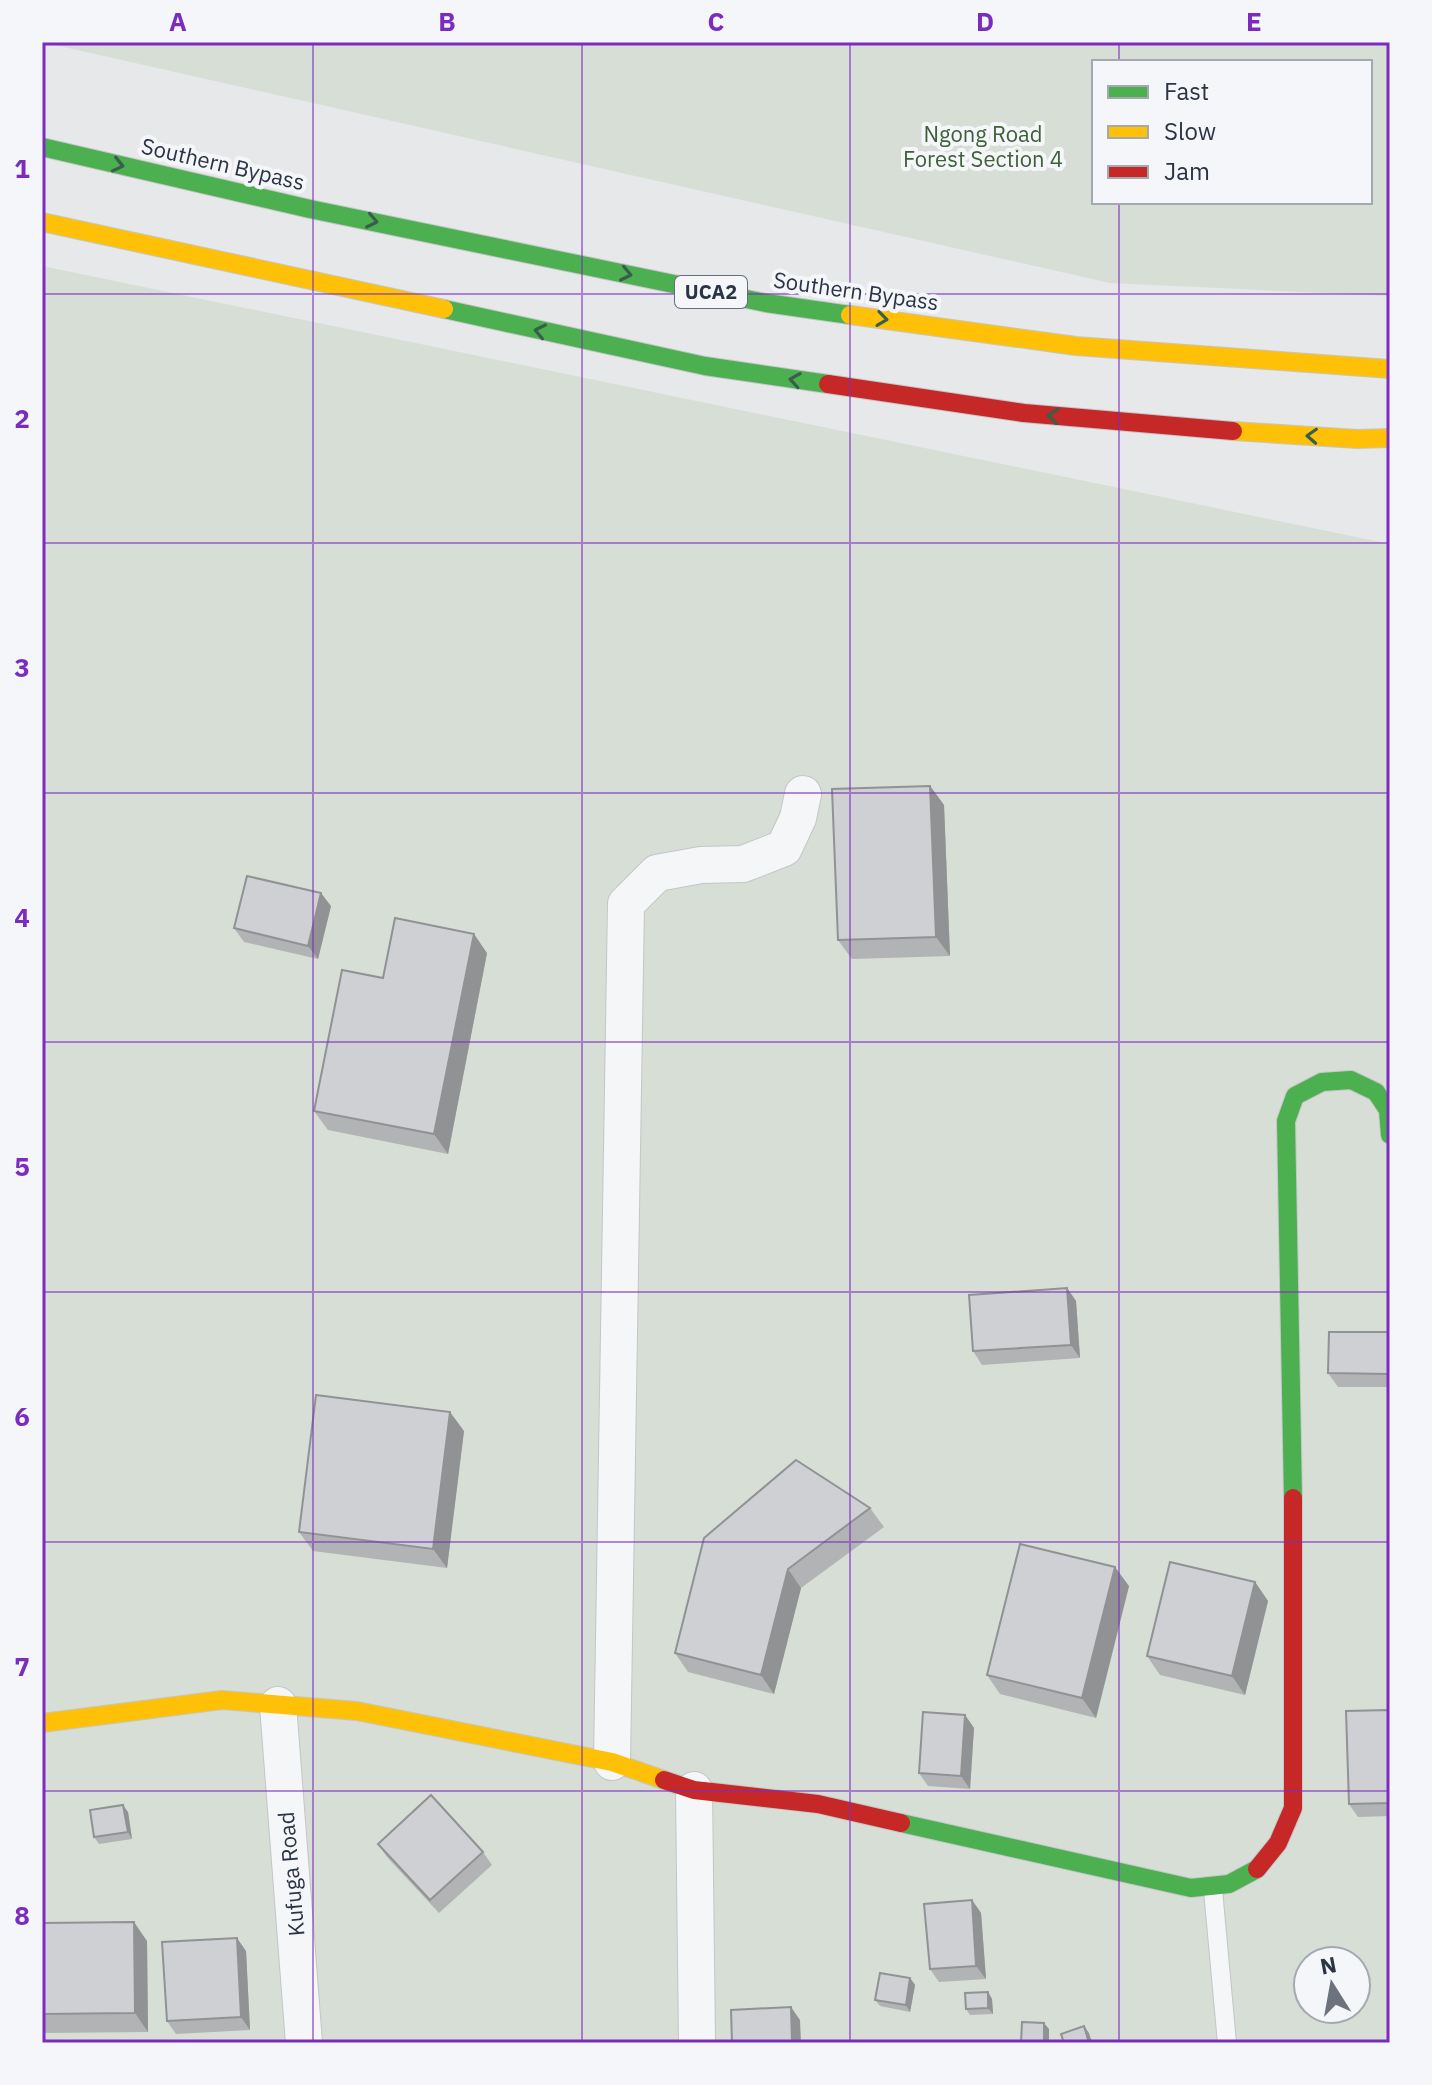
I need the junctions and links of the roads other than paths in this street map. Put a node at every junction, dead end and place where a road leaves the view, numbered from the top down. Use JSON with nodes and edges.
{"nodes":[{"id":1,"x":42,"y":147,"type":"edge"},
{"id":2,"x":42,"y":222,"type":"edge"},
{"id":3,"x":1390,"y":369,"type":"edge"},
{"id":4,"x":1390,"y":438,"type":"edge"},
{"id":5,"x":803,"y":794,"type":"dead end"},
{"id":6,"x":1390,"y":1135,"type":"edge"},
{"id":7,"x":278,"y":1705,"type":"junction"},
{"id":8,"x":42,"y":1723,"type":"edge"},
{"id":9,"x":612,"y":1762,"type":"junction"},
{"id":10,"x":694,"y":1790,"type":"junction"},
{"id":11,"x":1213,"y":1890,"type":"junction"},
{"id":12,"x":304,"y":2043,"type":"edge"},
{"id":13,"x":697,"y":2043,"type":"edge"},
{"id":14,"x":1227,"y":2043,"type":"edge"}],
"edges":[{"from":1,"to":3,"type":"main road","name":"Southern Bypass","number":"UCA2","one_way":true},
{"from":4,"to":2,"type":"main road","one_way":true},
{"from":5,"to":9,"type":"street"},
{"from":6,"to":11,"type":"main road"},
{"from":7,"to":8,"type":"main road"},
{"from":7,"to":9,"type":"main road"},
{"from":7,"to":12,"type":"street","name":"Kufuga Road"},
{"from":9,"to":10,"type":"main road"},
{"from":10,"to":11,"type":"main road"},
{"from":10,"to":13,"type":"street"},
{"from":11,"to":14,"type":"lane"}]}
